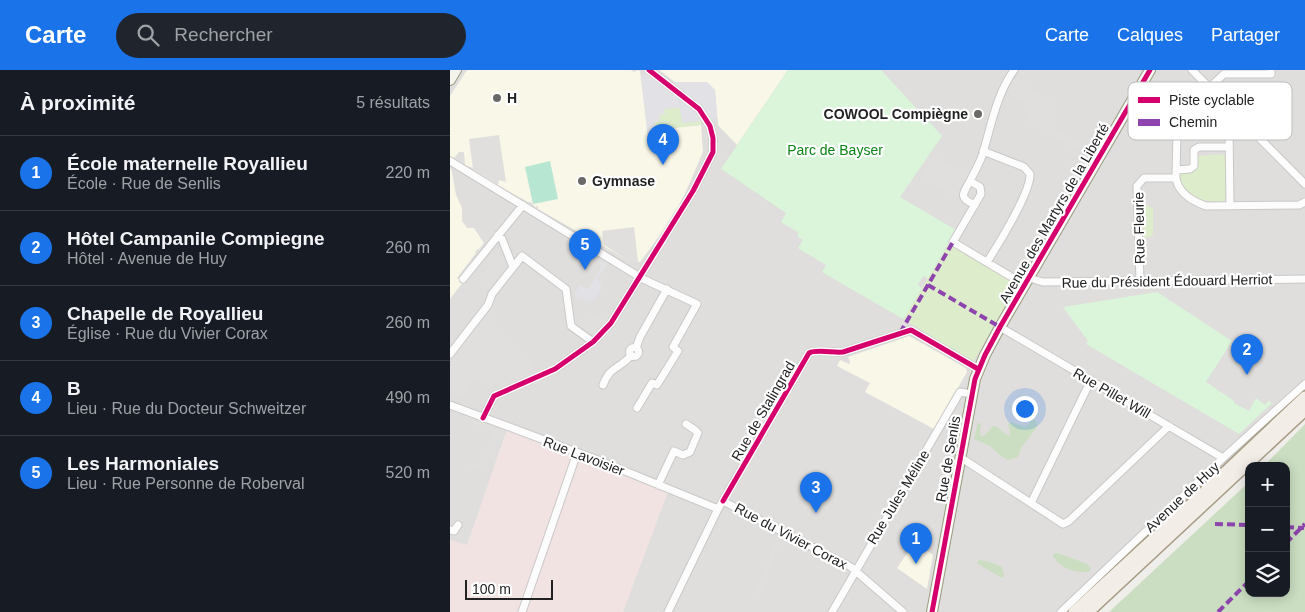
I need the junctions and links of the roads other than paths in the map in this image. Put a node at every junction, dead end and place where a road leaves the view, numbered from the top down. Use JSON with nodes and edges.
{"nodes":[{"id":1,"x":456,"y":70,"type":"edge"},
{"id":2,"x":649,"y":70,"type":"edge"},
{"id":3,"x":1014,"y":70,"type":"edge"},
{"id":4,"x":1150,"y":70,"type":"edge"},
{"id":5,"x":1192,"y":70,"type":"edge"},
{"id":6,"x":1271,"y":70,"type":"edge"},
{"id":7,"x":450,"y":80,"type":"edge"},
{"id":8,"x":1143,"y":82,"type":"edge"},
{"id":9,"x":1204,"y":82,"type":"edge"},
{"id":10,"x":1216,"y":82,"type":"edge"},
{"id":11,"x":1128,"y":108,"type":"edge"},
{"id":12,"x":1177,"y":140,"type":"edge"},
{"id":13,"x":1229,"y":140,"type":"edge"},
{"id":14,"x":1262,"y":140,"type":"edge"},
{"id":15,"x":1229,"y":147,"type":"junction"},
{"id":16,"x":983,"y":151,"type":"junction"},
{"id":17,"x":450,"y":161,"type":"edge"},
{"id":18,"x":1176,"y":174,"type":"junction"},
{"id":19,"x":970,"y":181,"type":"junction"},
{"id":20,"x":1305,"y":184,"type":"edge"},
{"id":21,"x":1305,"y":202,"type":"edge"},
{"id":22,"x":523,"y":205,"type":"junction"},
{"id":23,"x":975,"y":206,"type":"junction"},
{"id":24,"x":1230,"y":206,"type":"junction"},
{"id":25,"x":498,"y":235,"type":"junction"},
{"id":26,"x":987,"y":262,"type":"junction"},
{"id":27,"x":513,"y":267,"type":"junction"},
{"id":28,"x":640,"y":277,"type":"junction"},
{"id":29,"x":463,"y":279,"type":"dead end"},
{"id":30,"x":1305,"y":279,"type":"edge"},
{"id":31,"x":1140,"y":281,"type":"junction"},
{"id":32,"x":1027,"y":282,"type":"junction"},
{"id":33,"x":667,"y":289,"type":"junction"},
{"id":34,"x":1000,"y":327,"type":"junction"},
{"id":35,"x":593,"y":342,"type":"junction"},
{"id":36,"x":450,"y":354,"type":"edge"},
{"id":37,"x":978,"y":369,"type":"junction"},
{"id":38,"x":1090,"y":380,"type":"junction"},
{"id":39,"x":1305,"y":384,"type":"edge"},
{"id":40,"x":603,"y":385,"type":"dead end"},
{"id":41,"x":972,"y":394,"type":"junction"},
{"id":42,"x":1305,"y":397,"type":"edge"},
{"id":43,"x":450,"y":405,"type":"edge"},
{"id":44,"x":636,"y":408,"type":"dead end"},
{"id":45,"x":1305,"y":410,"type":"edge"},
{"id":46,"x":483,"y":418,"type":"junction"},
{"id":47,"x":686,"y":424,"type":"dead end"},
{"id":48,"x":1168,"y":426,"type":"junction"},
{"id":49,"x":577,"y":453,"type":"junction"},
{"id":50,"x":960,"y":458,"type":"junction"},
{"id":51,"x":1223,"y":458,"type":"junction"},
{"id":52,"x":658,"y":485,"type":"junction"},
{"id":53,"x":723,"y":501,"type":"junction"},
{"id":54,"x":1031,"y":504,"type":"junction"},
{"id":55,"x":718,"y":509,"type":"junction"},
{"id":56,"x":458,"y":525,"type":"dead end"},
{"id":57,"x":450,"y":530,"type":"edge"},
{"id":58,"x":855,"y":571,"type":"junction"},
{"id":59,"x":522,"y":612,"type":"edge"},
{"id":60,"x":668,"y":612,"type":"edge"},
{"id":61,"x":832,"y":612,"type":"edge"},
{"id":62,"x":903,"y":612,"type":"edge"},
{"id":63,"x":932,"y":612,"type":"edge"},
{"id":64,"x":1061,"y":612,"type":"edge"},
{"id":65,"x":1074,"y":612,"type":"edge"},
{"id":66,"x":1088,"y":612,"type":"edge"}],
"edges":[{"from":1,"to":7,"type":"street"},
{"from":2,"to":28,"type":"street"},
{"from":3,"to":16,"type":"street"},
{"from":4,"to":8,"type":"street","name":"Avenue des Martyrs de la Liberté"},
{"from":5,"to":9,"type":"street"},
{"from":6,"to":10,"type":"street"},
{"from":11,"to":32,"type":"street","name":"Avenue des Martyrs de la Liberté"},
{"from":12,"to":18,"type":"street"},
{"from":13,"to":15,"type":"street"},
{"from":14,"to":20,"type":"street"},
{"from":15,"to":18,"type":"street"},
{"from":15,"to":24,"type":"street"},
{"from":16,"to":19,"type":"street"},
{"from":16,"to":26,"type":"street"},
{"from":17,"to":22,"type":"street"},
{"from":18,"to":24,"type":"street"},
{"from":18,"to":31,"type":"street","name":"Rue Fleurie"},
{"from":19,"to":23,"type":"street"},
{"from":19,"to":23,"type":"street"},
{"from":21,"to":24,"type":"street"},
{"from":22,"to":25,"type":"street"},
{"from":22,"to":28,"type":"street"},
{"from":23,"to":26,"type":"street"},
{"from":25,"to":27,"type":"street"},
{"from":25,"to":29,"type":"street"},
{"from":26,"to":32,"type":"street"},
{"from":27,"to":35,"type":"street"},
{"from":27,"to":36,"type":"street"},
{"from":28,"to":33,"type":"street"},
{"from":28,"to":35,"type":"street"},
{"from":30,"to":31,"type":"street","name":"Rue du Président Édouard Herriot"},
{"from":31,"to":32,"type":"street","name":"Rue du Président Édouard Herriot"},
{"from":32,"to":34,"type":"street","name":"Avenue des Martyrs de la Liberté"},
{"from":33,"to":40,"type":"street"},
{"from":33,"to":44,"type":"street"},
{"from":34,"to":37,"type":"street","name":"Avenue des Martyrs de la Liberté"},
{"from":34,"to":38,"type":"street","name":"Rue Pillet Will"},
{"from":35,"to":46,"type":"street"},
{"from":37,"to":41,"type":"street","name":"Rue de Senlis"},
{"from":37,"to":53,"type":"street","name":"Rue de Stalingrad"},
{"from":38,"to":48,"type":"street","name":"Rue Pillet Will"},
{"from":38,"to":54,"type":"street"},
{"from":39,"to":51,"type":"street","name":"Avenue de Huy"},
{"from":41,"to":50,"type":"street","name":"Rue de Senlis"},
{"from":41,"to":58,"type":"street","name":"Rue Jules Méline"},
{"from":42,"to":65,"type":"main road"},
{"from":43,"to":46,"type":"street","name":"Rue Lavoisier"},
{"from":45,"to":66,"type":"main road"},
{"from":46,"to":49,"type":"street","name":"Rue Lavoisier"},
{"from":47,"to":52,"type":"street"},
{"from":48,"to":51,"type":"street","name":"Rue Pillet Will"},
{"from":48,"to":54,"type":"street"},
{"from":49,"to":52,"type":"street","name":"Rue Lavoisier"},
{"from":49,"to":59,"type":"street"},
{"from":50,"to":54,"type":"street"},
{"from":50,"to":63,"type":"street","name":"Rue de Senlis"},
{"from":51,"to":64,"type":"street","name":"Avenue de Huy"},
{"from":52,"to":55,"type":"street","name":"Rue Lavoisier"},
{"from":53,"to":55,"type":"street","name":"Rue de Stalingrad"},
{"from":53,"to":58,"type":"street","name":"Rue du Vivier Corax"},
{"from":55,"to":60,"type":"street","name":"Rue de Stalingrad"},
{"from":56,"to":57,"type":"street"},
{"from":58,"to":61,"type":"street","name":"Rue Jules Méline"},
{"from":58,"to":62,"type":"street","name":"Rue du Vivier Corax"}]}
